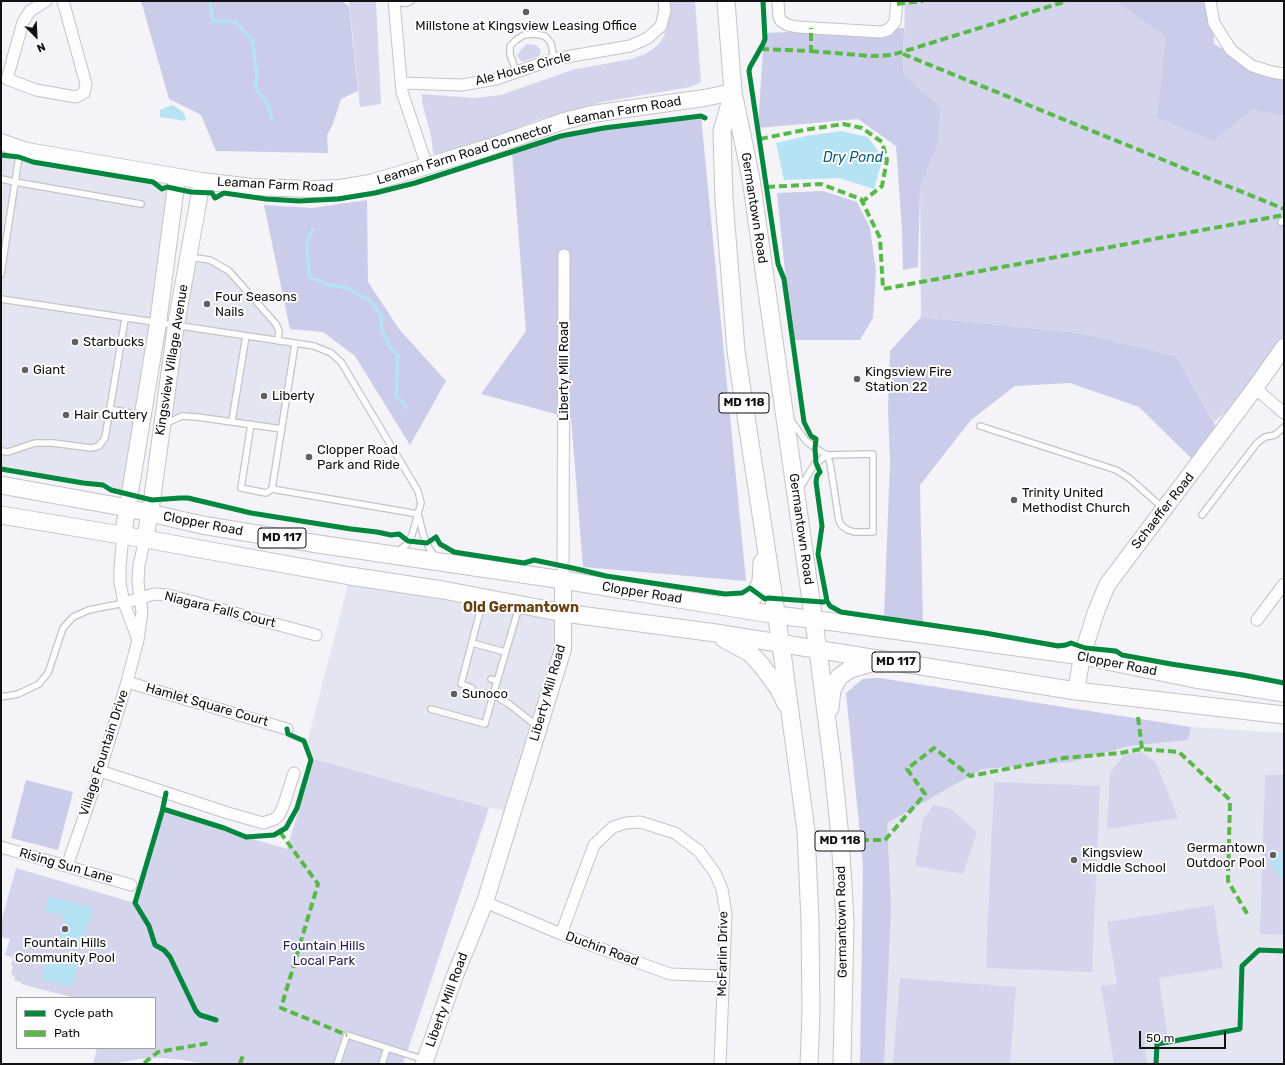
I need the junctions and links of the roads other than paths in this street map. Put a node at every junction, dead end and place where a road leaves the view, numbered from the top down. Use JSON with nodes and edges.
{"nodes":[{"id":1,"x":46,"y":1,"type":"edge"},
{"id":2,"x":64,"y":1,"type":"edge"},
{"id":3,"x":411,"y":1,"type":"edge"},
{"id":4,"x":664,"y":1,"type":"edge"},
{"id":5,"x":726,"y":1,"type":"edge"},
{"id":6,"x":778,"y":1,"type":"edge"},
{"id":7,"x":897,"y":1,"type":"edge"},
{"id":8,"x":1210,"y":1,"type":"edge"},
{"id":9,"x":394,"y":2,"type":"edge"},
{"id":10,"x":554,"y":59,"type":"junction"},
{"id":11,"x":516,"y":72,"type":"junction"},
{"id":12,"x":1284,"y":74,"type":"edge"},
{"id":13,"x":4,"y":77,"type":"edge"},
{"id":14,"x":402,"y":83,"type":"junction"},
{"id":15,"x":733,"y":92,"type":"junction"},
{"id":16,"x":1,"y":142,"type":"edge"},
{"id":17,"x":20,"y":148,"type":"junction"},
{"id":18,"x":427,"y":166,"type":"junction"},
{"id":19,"x":177,"y":178,"type":"junction"},
{"id":20,"x":1,"y":179,"type":"edge"},
{"id":21,"x":202,"y":181,"type":"junction"},
{"id":22,"x":15,"y":182,"type":"junction"},
{"id":23,"x":141,"y":204,"type":"dead end"},
{"id":24,"x":564,"y":255,"type":"dead end"},
{"id":25,"x":188,"y":257,"type":"junction"},
{"id":26,"x":1,"y":274,"type":"edge"},
{"id":27,"x":1,"y":299,"type":"edge"},
{"id":28,"x":124,"y":319,"type":"junction"},
{"id":29,"x":158,"y":324,"type":"junction"},
{"id":30,"x":176,"y":325,"type":"junction"},
{"id":31,"x":246,"y":336,"type":"junction"},
{"id":32,"x":278,"y":341,"type":"junction"},
{"id":33,"x":295,"y":344,"type":"junction"},
{"id":34,"x":1284,"y":347,"type":"edge"},
{"id":35,"x":1255,"y":388,"type":"junction"},
{"id":36,"x":110,"y":409,"type":"junction"},
{"id":37,"x":784,"y":410,"type":"junction"},
{"id":38,"x":1284,"y":413,"type":"edge"},
{"id":39,"x":232,"y":421,"type":"junction"},
{"id":40,"x":251,"y":424,"type":"junction"},
{"id":41,"x":161,"y":426,"type":"junction"},
{"id":42,"x":980,"y":426,"type":"dead end"},
{"id":43,"x":1284,"y":427,"type":"edge"},
{"id":44,"x":141,"y":428,"type":"junction"},
{"id":45,"x":282,"y":429,"type":"junction"},
{"id":46,"x":1,"y":451,"type":"edge"},
{"id":47,"x":827,"y":455,"type":"junction"},
{"id":48,"x":1,"y":486,"type":"edge"},
{"id":49,"x":272,"y":489,"type":"junction"},
{"id":50,"x":796,"y":495,"type":"junction"},
{"id":51,"x":128,"y":508,"type":"junction"},
{"id":52,"x":1165,"y":510,"type":"junction"},
{"id":53,"x":149,"y":513,"type":"junction"},
{"id":54,"x":418,"y":514,"type":"junction"},
{"id":55,"x":1,"y":515,"type":"edge"},
{"id":56,"x":1202,"y":515,"type":"dead end"},
{"id":57,"x":763,"y":528,"type":"junction"},
{"id":58,"x":123,"y":535,"type":"junction"},
{"id":59,"x":145,"y":538,"type":"junction"},
{"id":60,"x":394,"y":555,"type":"junction"},
{"id":61,"x":438,"y":562,"type":"junction"},
{"id":62,"x":564,"y":580,"type":"junction"},
{"id":63,"x":1284,"y":584,"type":"edge"},
{"id":64,"x":141,"y":598,"type":"junction"},
{"id":65,"x":483,"y":598,"type":"junction"},
{"id":66,"x":124,"y":604,"type":"junction"},
{"id":67,"x":710,"y":604,"type":"junction"},
{"id":68,"x":520,"y":605,"type":"junction"},
{"id":69,"x":564,"y":613,"type":"junction"},
{"id":70,"x":776,"y":616,"type":"junction"},
{"id":71,"x":813,"y":619,"type":"junction"},
{"id":72,"x":1257,"y":620,"type":"dead end"},
{"id":73,"x":716,"y":633,"type":"junction"},
{"id":74,"x":316,"y":635,"type":"dead end"},
{"id":75,"x":138,"y":640,"type":"junction"},
{"id":76,"x":472,"y":643,"type":"junction"},
{"id":77,"x":781,"y":645,"type":"junction"},
{"id":78,"x":818,"y":650,"type":"junction"},
{"id":79,"x":505,"y":652,"type":"junction"},
{"id":80,"x":1082,"y":656,"type":"junction"},
{"id":81,"x":883,"y":660,"type":"junction"},
{"id":82,"x":491,"y":679,"type":"dead end"},
{"id":83,"x":497,"y":681,"type":"junction"},
{"id":84,"x":127,"y":682,"type":"junction"},
{"id":85,"x":472,"y":688,"type":"dead end"},
{"id":86,"x":1076,"y":691,"type":"junction"},
{"id":87,"x":486,"y":693,"type":"dead end"},
{"id":88,"x":1284,"y":693,"type":"edge"},
{"id":89,"x":493,"y":695,"type":"junction"},
{"id":90,"x":1,"y":697,"type":"edge"},
{"id":91,"x":431,"y":709,"type":"dead end"},
{"id":92,"x":791,"y":713,"type":"junction"},
{"id":93,"x":1284,"y":716,"type":"edge"},
{"id":94,"x":827,"y":726,"type":"junction"},
{"id":95,"x":538,"y":727,"type":"junction"},
{"id":96,"x":286,"y":729,"type":"dead end"},
{"id":97,"x":100,"y":770,"type":"junction"},
{"id":98,"x":294,"y":773,"type":"dead end"},
{"id":99,"x":1,"y":847,"type":"edge"},
{"id":100,"x":67,"y":866,"type":"junction"},
{"id":101,"x":131,"y":885,"type":"dead end"},
{"id":102,"x":485,"y":902,"type":"junction"},
{"id":103,"x":561,"y":934,"type":"junction"},
{"id":104,"x":723,"y":976,"type":"junction"},
{"id":105,"x":387,"y":1048,"type":"junction"},
{"id":106,"x":425,"y":1062,"type":"edge"},
{"id":107,"x":337,"y":1064,"type":"edge"},
{"id":108,"x":382,"y":1064,"type":"edge"},
{"id":109,"x":720,"y":1064,"type":"edge"},
{"id":110,"x":810,"y":1064,"type":"edge"},
{"id":111,"x":842,"y":1064,"type":"edge"}],
"edges":[{"from":1,"to":13,"type":"street"},
{"from":2,"to":13,"type":"street"},
{"from":3,"to":9,"type":"lane"},
{"from":4,"to":10,"type":"street","name":"Ale House Circle"},
{"from":5,"to":15,"type":"main road","name":"Germantown Road","number":"MD 118"},
{"from":6,"to":7,"type":"street"},
{"from":8,"to":12,"type":"street"},
{"from":9,"to":14,"type":"street"},
{"from":10,"to":11,"type":"street","name":"Ale House Circle"},
{"from":10,"to":11,"type":"lane"},
{"from":11,"to":14,"type":"street","name":"Ale House Circle"},
{"from":14,"to":18,"type":"street"},
{"from":15,"to":18,"type":"street","name":"Leaman Farm Road"},
{"from":15,"to":37,"type":"main road","name":"Germantown Road","number":"MD 118"},
{"from":15,"to":57,"type":"main road","name":"Germantown Road","number":"MD 118"},
{"from":16,"to":17,"type":"street","name":"Leaman Farm Road"},
{"from":17,"to":19,"type":"street","name":"Leaman Farm Road"},
{"from":17,"to":22,"type":"lane"},
{"from":18,"to":21,"type":"street","name":"Leaman Farm Road"},
{"from":19,"to":21,"type":"street","name":"Leaman Farm Road"},
{"from":19,"to":29,"type":"street","name":"Kingsview Village Avenue"},
{"from":20,"to":22,"type":"lane"},
{"from":21,"to":25,"type":"street","name":"Kingsview Village Avenue"},
{"from":22,"to":23,"type":"lane"},
{"from":22,"to":26,"type":"lane"},
{"from":24,"to":62,"type":"street","name":"Liberty Mill Road"},
{"from":25,"to":30,"type":"street","name":"Kingsview Village Avenue"},
{"from":25,"to":32,"type":"lane"},
{"from":27,"to":28,"type":"lane"},
{"from":28,"to":29,"type":"lane"},
{"from":28,"to":36,"type":"lane"},
{"from":29,"to":30,"type":"lane"},
{"from":29,"to":44,"type":"street","name":"Kingsview Village Avenue"},
{"from":30,"to":31,"type":"lane"},
{"from":30,"to":41,"type":"street","name":"Kingsview Village Avenue"},
{"from":31,"to":32,"type":"lane"},
{"from":31,"to":39,"type":"lane"},
{"from":32,"to":33,"type":"lane"},
{"from":33,"to":45,"type":"lane"},
{"from":33,"to":54,"type":"lane"},
{"from":34,"to":35,"type":"street","name":"Schaeffer Road"},
{"from":35,"to":38,"type":"street"},
{"from":35,"to":52,"type":"street","name":"Schaeffer Road"},
{"from":36,"to":44,"type":"lane"},
{"from":36,"to":46,"type":"lane"},
{"from":37,"to":47,"type":"lane"},
{"from":37,"to":50,"type":"main road","name":"Germantown Road","number":"MD 118"},
{"from":39,"to":40,"type":"lane"},
{"from":39,"to":41,"type":"lane"},
{"from":40,"to":45,"type":"lane"},
{"from":40,"to":49,"type":"lane"},
{"from":41,"to":53,"type":"street","name":"Kingsview Village Avenue"},
{"from":42,"to":52,"type":"lane"},
{"from":43,"to":56,"type":"lane"},
{"from":44,"to":51,"type":"street","name":"Kingsview Village Avenue"},
{"from":45,"to":49,"type":"lane"},
{"from":47,"to":47,"type":"lane"},
{"from":47,"to":50,"type":"lane"},
{"from":48,"to":51,"type":"main road","name":"Clopper Road","number":"MD 117"},
{"from":49,"to":54,"type":"lane"},
{"from":50,"to":71,"type":"main road","name":"Germantown Road","number":"MD 118"},
{"from":51,"to":53,"type":"main road","name":"Clopper Road","number":"MD 117"},
{"from":51,"to":58,"type":"street","name":"Kingsview Village Avenue"},
{"from":52,"to":80,"type":"street","name":"Schaeffer Road"},
{"from":53,"to":59,"type":"street","name":"Kingsview Village Avenue"},
{"from":53,"to":60,"type":"main road","name":"Clopper Road","number":"MD 117"},
{"from":54,"to":60,"type":"lane"},
{"from":54,"to":61,"type":"lane"},
{"from":55,"to":58,"type":"main road","name":"Clopper Road","number":"MD 117"},
{"from":57,"to":67,"type":"main road"},
{"from":57,"to":70,"type":"main road","name":"Germantown Road","number":"MD 118"},
{"from":58,"to":59,"type":"main road","name":"Clopper Road","number":"MD 117"},
{"from":58,"to":66,"type":"street"},
{"from":59,"to":64,"type":"street","name":"Village Fountain Drive"},
{"from":59,"to":65,"type":"main road","name":"Clopper Road","number":"MD 117"},
{"from":60,"to":61,"type":"main road","name":"Clopper Road","number":"MD 117"},
{"from":61,"to":62,"type":"main road","name":"Clopper Road","number":"MD 117"},
{"from":62,"to":67,"type":"main road","name":"Clopper Road","number":"MD 117"},
{"from":62,"to":69,"type":"street","name":"Liberty Mill Road"},
{"from":63,"to":72,"type":"street"},
{"from":64,"to":66,"type":"street","name":"Niagara Falls Court"},
{"from":64,"to":74,"type":"street","name":"Niagara Falls Court"},
{"from":64,"to":75,"type":"street","name":"Village Fountain Drive"},
{"from":65,"to":68,"type":"main road","name":"Clopper Road","number":"MD 117"},
{"from":65,"to":76,"type":"lane"},
{"from":66,"to":75,"type":"street"},
{"from":66,"to":90,"type":"lane"},
{"from":67,"to":70,"type":"main road","name":"Clopper Road","number":"MD 117"},
{"from":68,"to":69,"type":"main road","name":"Clopper Road","number":"MD 117"},
{"from":68,"to":79,"type":"lane"},
{"from":69,"to":73,"type":"main road","name":"Clopper Road","number":"MD 117"},
{"from":69,"to":95,"type":"street","name":"Liberty Mill Road"},
{"from":70,"to":71,"type":"main road","name":"Clopper Road","number":"MD 117"},
{"from":70,"to":77,"type":"main road","name":"Germantown Road","number":"MD 118"},
{"from":71,"to":78,"type":"main road","name":"Germantown Road","number":"MD 118"},
{"from":71,"to":80,"type":"main road","name":"Clopper Road","number":"MD 117"},
{"from":73,"to":77,"type":"main road","name":"Clopper Road","number":"MD 117"},
{"from":73,"to":92,"type":"main road"},
{"from":75,"to":84,"type":"street","name":"Village Fountain Drive"},
{"from":76,"to":79,"type":"lane"},
{"from":76,"to":85,"type":"lane"},
{"from":77,"to":78,"type":"main road","name":"Clopper Road","number":"MD 117"},
{"from":77,"to":92,"type":"main road","name":"Germantown Road","number":"MD 118"},
{"from":78,"to":81,"type":"main road","name":"Clopper Road","number":"MD 117"},
{"from":78,"to":94,"type":"main road","name":"Germantown Road","number":"MD 118"},
{"from":79,"to":83,"type":"lane"},
{"from":80,"to":86,"type":"street","name":"Schaeffer Road"},
{"from":80,"to":88,"type":"main road","name":"Clopper Road","number":"MD 117"},
{"from":81,"to":86,"type":"main road","name":"Clopper Road","number":"MD 117"},
{"from":81,"to":94,"type":"main road"},
{"from":82,"to":83,"type":"lane"},
{"from":83,"to":89,"type":"lane"},
{"from":84,"to":96,"type":"street","name":"Hamlet Square Court"},
{"from":84,"to":97,"type":"street","name":"Village Fountain Drive"},
{"from":86,"to":93,"type":"main road","name":"Clopper Road","number":"MD 117"},
{"from":87,"to":89,"type":"lane"},
{"from":89,"to":91,"type":"lane"},
{"from":89,"to":95,"type":"lane"},
{"from":92,"to":110,"type":"main road","name":"Germantown Road","number":"MD 118"},
{"from":94,"to":111,"type":"main road","name":"Germantown Road","number":"MD 118"},
{"from":95,"to":102,"type":"street","name":"Liberty Mill Road"},
{"from":97,"to":98,"type":"street"},
{"from":97,"to":100,"type":"street","name":"Village Fountain Drive"},
{"from":99,"to":100,"type":"street","name":"Rising Sun Lane"},
{"from":100,"to":101,"type":"street","name":"Rising Sun Lane"},
{"from":102,"to":103,"type":"street","name":"Duchin Road"},
{"from":102,"to":106,"type":"street","name":"Liberty Mill Road"},
{"from":103,"to":104,"type":"street","name":"Duchin Road"},
{"from":103,"to":104,"type":"street","name":"McFarlin Drive"},
{"from":104,"to":109,"type":"street","name":"McFarlin Drive"},
{"from":105,"to":106,"type":"lane"},
{"from":105,"to":107,"type":"lane"},
{"from":105,"to":108,"type":"lane"}]}
